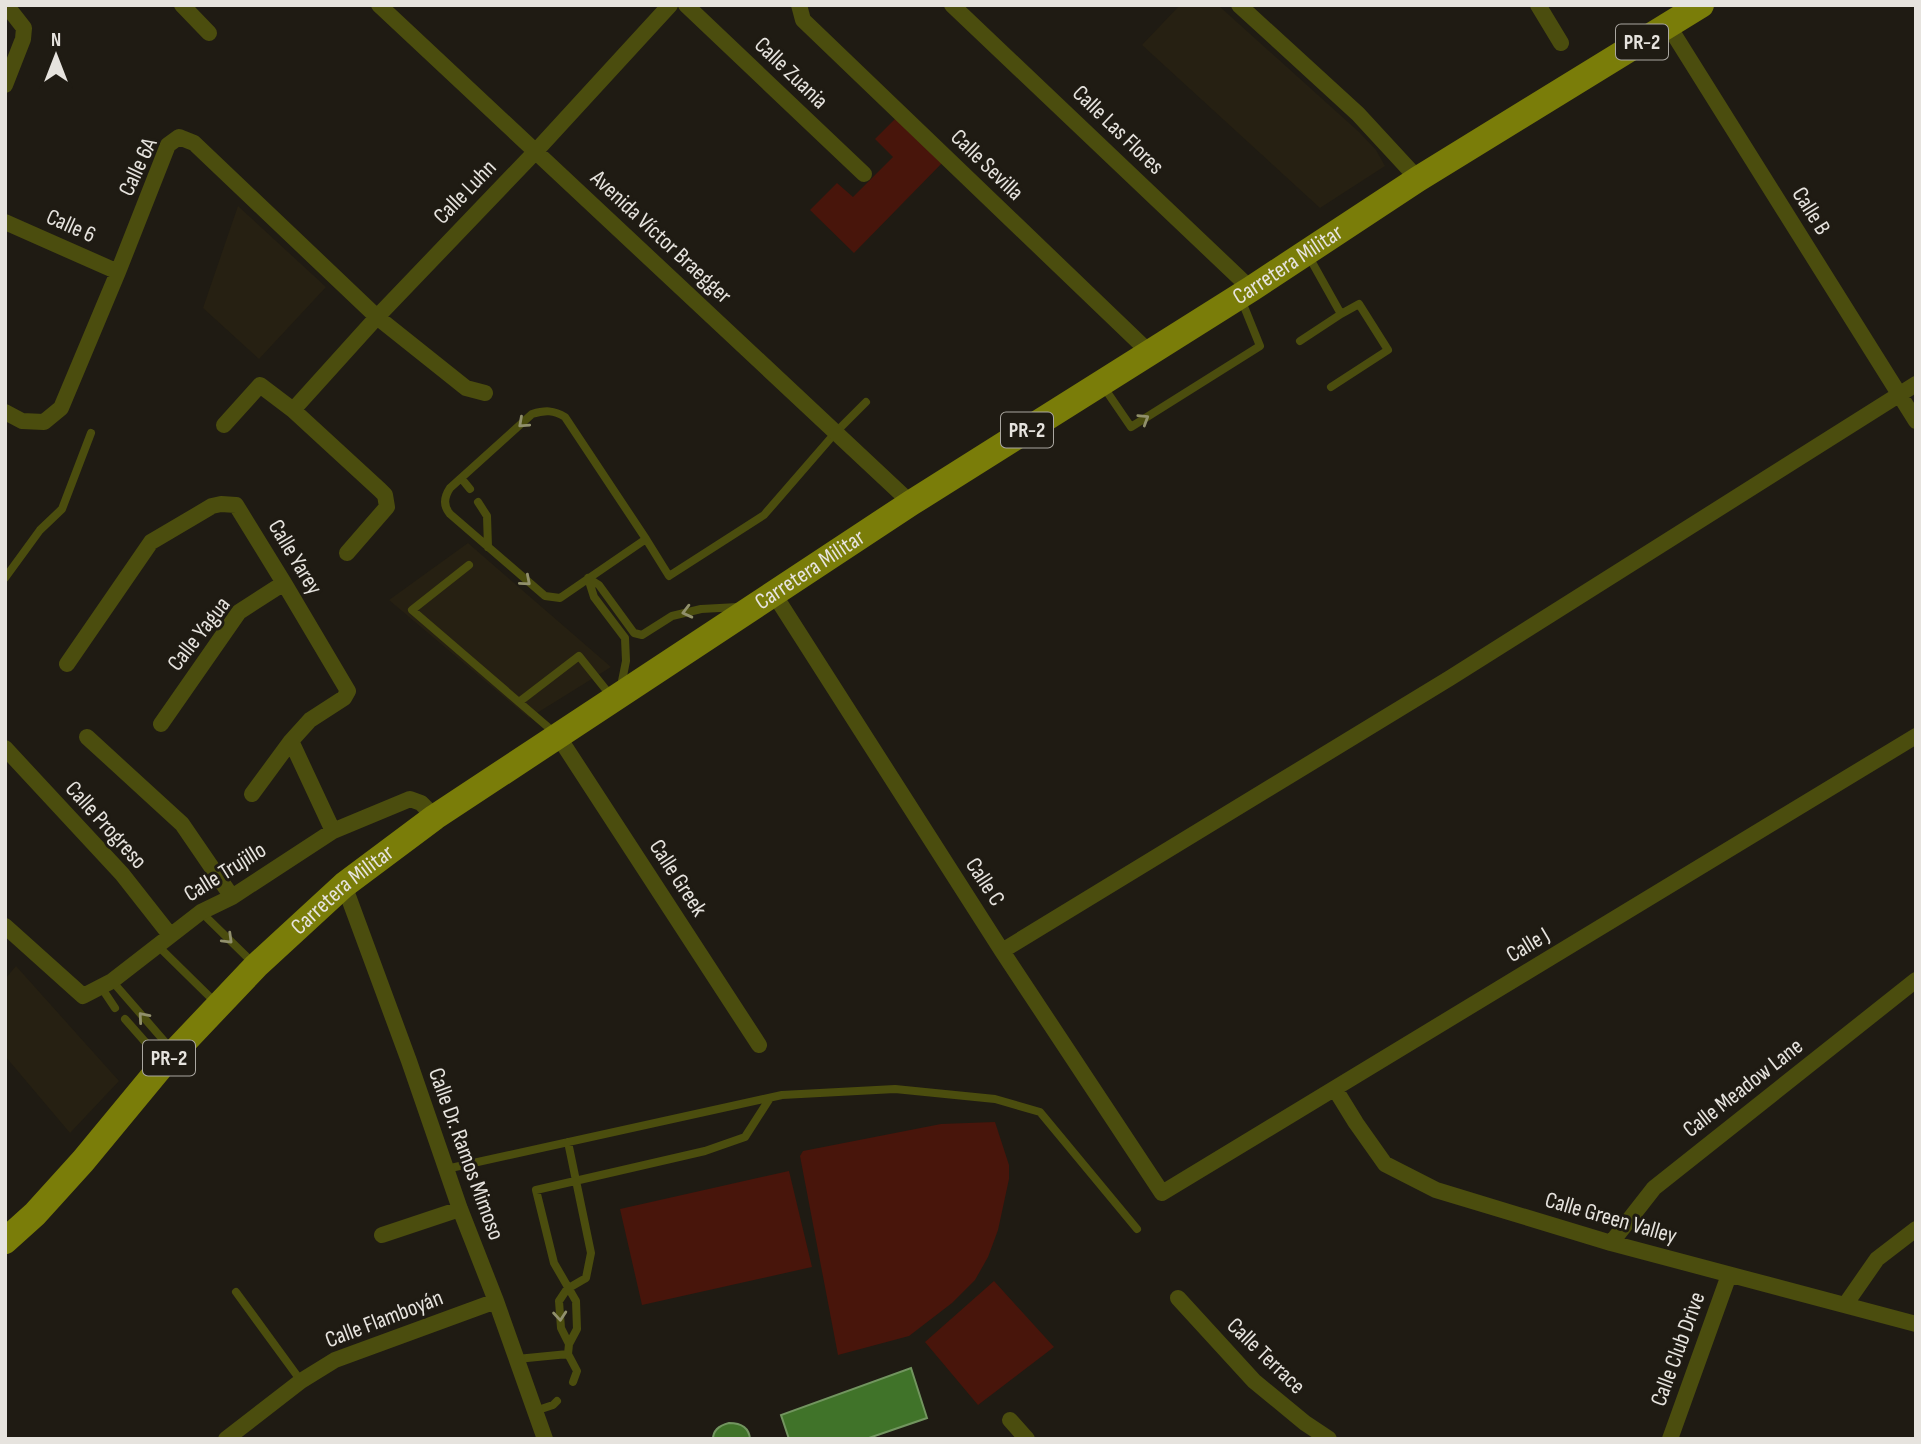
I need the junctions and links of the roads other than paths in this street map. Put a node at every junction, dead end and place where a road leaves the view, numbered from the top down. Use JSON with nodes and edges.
{"nodes":[{"id":1,"x":6,"y":5,"type":"edge"},
{"id":2,"x":182,"y":5,"type":"edge"},
{"id":3,"x":379,"y":5,"type":"edge"},
{"id":4,"x":670,"y":5,"type":"edge"},
{"id":5,"x":686,"y":5,"type":"edge"},
{"id":6,"x":799,"y":5,"type":"edge"},
{"id":7,"x":953,"y":5,"type":"edge"},
{"id":8,"x":1239,"y":5,"type":"edge"},
{"id":9,"x":1538,"y":5,"type":"edge"},
{"id":10,"x":1701,"y":5,"type":"edge"},
{"id":11,"x":1668,"y":26,"type":"junction"},
{"id":12,"x":209,"y":33,"type":"dead end"},
{"id":13,"x":1561,"y":43,"type":"dead end"},
{"id":14,"x":5,"y":85,"type":"edge"},
{"id":15,"x":536,"y":151,"type":"junction"},
{"id":16,"x":864,"y":174,"type":"dead end"},
{"id":17,"x":1418,"y":179,"type":"junction"},
{"id":18,"x":5,"y":222,"type":"edge"},
{"id":19,"x":1307,"y":252,"type":"junction"},
{"id":20,"x":118,"y":272,"type":"junction"},
{"id":21,"x":1245,"y":292,"type":"junction"},
{"id":22,"x":1341,"y":314,"type":"junction"},
{"id":23,"x":377,"y":317,"type":"junction"},
{"id":24,"x":1300,"y":341,"type":"dead end"},
{"id":25,"x":1150,"y":353,"type":"junction"},
{"id":26,"x":1101,"y":384,"type":"junction"},
{"id":27,"x":1916,"y":384,"type":"edge"},
{"id":28,"x":1331,"y":387,"type":"dead end"},
{"id":29,"x":485,"y":393,"type":"dead end"},
{"id":30,"x":1899,"y":395,"type":"junction"},
{"id":31,"x":866,"y":402,"type":"dead end"},
{"id":32,"x":293,"y":410,"type":"junction"},
{"id":33,"x":5,"y":412,"type":"edge"},
{"id":34,"x":1916,"y":421,"type":"edge"},
{"id":35,"x":224,"y":425,"type":"dead end"},
{"id":36,"x":836,"y":432,"type":"junction"},
{"id":37,"x":91,"y":433,"type":"dead end"},
{"id":38,"x":461,"y":478,"type":"junction"},
{"id":39,"x":470,"y":489,"type":"dead end"},
{"id":40,"x":478,"y":502,"type":"dead end"},
{"id":41,"x":911,"y":503,"type":"junction"},
{"id":42,"x":646,"y":539,"type":"junction"},
{"id":43,"x":488,"y":547,"type":"junction"},
{"id":44,"x":347,"y":553,"type":"dead end"},
{"id":45,"x":469,"y":565,"type":"dead end"},
{"id":46,"x":5,"y":578,"type":"edge"},
{"id":47,"x":588,"y":578,"type":"junction"},
{"id":48,"x":284,"y":583,"type":"junction"},
{"id":49,"x":764,"y":600,"type":"junction"},
{"id":50,"x":67,"y":664,"type":"dead end"},
{"id":51,"x":617,"y":698,"type":"junction"},
{"id":52,"x":519,"y":702,"type":"junction"},
{"id":53,"x":161,"y":724,"type":"dead end"},
{"id":54,"x":558,"y":736,"type":"junction"},
{"id":55,"x":1916,"y":736,"type":"edge"},
{"id":56,"x":87,"y":737,"type":"dead end"},
{"id":57,"x":291,"y":741,"type":"junction"},
{"id":58,"x":5,"y":748,"type":"edge"},
{"id":59,"x":252,"y":794,"type":"dead end"},
{"id":60,"x":435,"y":817,"type":"junction"},
{"id":61,"x":332,"y":831,"type":"junction"},
{"id":62,"x":344,"y":886,"type":"junction"},
{"id":63,"x":232,"y":897,"type":"junction"},
{"id":64,"x":201,"y":912,"type":"junction"},
{"id":65,"x":5,"y":926,"type":"edge"},
{"id":66,"x":164,"y":940,"type":"junction"},
{"id":67,"x":1002,"y":951,"type":"junction"},
{"id":68,"x":256,"y":966,"type":"junction"},
{"id":69,"x":1916,"y":980,"type":"edge"},
{"id":70,"x":106,"y":984,"type":"junction"},
{"id":71,"x":218,"y":1005,"type":"junction"},
{"id":72,"x":115,"y":1008,"type":"dead end"},
{"id":73,"x":125,"y":1019,"type":"dead end"},
{"id":74,"x":759,"y":1045,"type":"dead end"},
{"id":75,"x":169,"y":1058,"type":"junction"},
{"id":76,"x":1335,"y":1089,"type":"junction"},
{"id":77,"x":770,"y":1098,"type":"junction"},
{"id":78,"x":568,"y":1142,"type":"junction"},
{"id":79,"x":446,"y":1169,"type":"junction"},
{"id":80,"x":577,"y":1181,"type":"junction"},
{"id":81,"x":1162,"y":1193,"type":"joint"},
{"id":82,"x":460,"y":1209,"type":"junction"},
{"id":83,"x":1137,"y":1229,"type":"dead end"},
{"id":84,"x":1916,"y":1229,"type":"edge"},
{"id":85,"x":382,"y":1235,"type":"dead end"},
{"id":86,"x":5,"y":1241,"type":"edge"},
{"id":87,"x":1611,"y":1243,"type":"junction"},
{"id":88,"x":1729,"y":1275,"type":"junction"},
{"id":89,"x":567,"y":1289,"type":"junction"},
{"id":90,"x":236,"y":1292,"type":"dead end"},
{"id":91,"x":1178,"y":1298,"type":"dead end"},
{"id":92,"x":496,"y":1301,"type":"junction"},
{"id":93,"x":1845,"y":1305,"type":"junction"},
{"id":94,"x":1916,"y":1324,"type":"edge"},
{"id":95,"x":569,"y":1344,"type":"junction"},
{"id":96,"x":568,"y":1354,"type":"junction"},
{"id":97,"x":517,"y":1359,"type":"junction"},
{"id":98,"x":301,"y":1381,"type":"junction"},
{"id":99,"x":573,"y":1382,"type":"dead end"},
{"id":100,"x":557,"y":1401,"type":"dead end"},
{"id":101,"x":535,"y":1412,"type":"junction"},
{"id":102,"x":1010,"y":1420,"type":"dead end"},
{"id":103,"x":226,"y":1439,"type":"edge"},
{"id":104,"x":545,"y":1439,"type":"edge"},
{"id":105,"x":1027,"y":1439,"type":"edge"},
{"id":106,"x":1329,"y":1439,"type":"edge"},
{"id":107,"x":1670,"y":1439,"type":"edge"}],
"edges":[{"from":1,"to":14,"type":"street"},
{"from":2,"to":12,"type":"street"},
{"from":3,"to":15,"type":"street","name":"Avenida Víctor Braegger"},
{"from":4,"to":15,"type":"street","name":"Calle Luhn"},
{"from":5,"to":16,"type":"street","name":"Calle Zuania"},
{"from":6,"to":25,"type":"street","name":"Calle Sevilla"},
{"from":7,"to":21,"type":"street","name":"Calle Las Flores"},
{"from":8,"to":17,"type":"street"},
{"from":9,"to":13,"type":"street"},
{"from":10,"to":11,"type":"main road","name":"Carretera Militar","number":"PR-2"},
{"from":11,"to":17,"type":"main road","name":"Carretera Militar","number":"PR-2"},
{"from":11,"to":30,"type":"street","name":"Calle B"},
{"from":15,"to":23,"type":"street","name":"Calle Luhn"},
{"from":15,"to":36,"type":"street","name":"Avenida Víctor Braegger"},
{"from":17,"to":19,"type":"main road","name":"Carretera Militar","number":"PR-2"},
{"from":18,"to":20,"type":"street","name":"Calle 6"},
{"from":19,"to":21,"type":"main road","name":"Carretera Militar","number":"PR-2"},
{"from":19,"to":22,"type":"lane"},
{"from":20,"to":23,"type":"street","name":"Calle 6A"},
{"from":20,"to":33,"type":"street","name":"Calle 6A"},
{"from":21,"to":25,"type":"main road","name":"Carretera Militar","number":"PR-2"},
{"from":26,"to":21,"type":"lane","one_way":true},
{"from":22,"to":24,"type":"lane"},
{"from":22,"to":28,"type":"lane"},
{"from":23,"to":29,"type":"street"},
{"from":23,"to":32,"type":"street","name":"Calle Luhn"},
{"from":25,"to":26,"type":"main road","name":"Carretera Militar","number":"PR-2"},
{"from":26,"to":41,"type":"main road","name":"Carretera Militar","number":"PR-2"},
{"from":27,"to":30,"type":"street"},
{"from":30,"to":34,"type":"street","name":"Calle B"},
{"from":30,"to":67,"type":"street"},
{"from":31,"to":36,"type":"lane"},
{"from":32,"to":35,"type":"street"},
{"from":32,"to":44,"type":"street"},
{"from":36,"to":41,"type":"street","name":"Avenida Víctor Braegger"},
{"from":36,"to":42,"type":"lane"},
{"from":37,"to":46,"type":"lane"},
{"from":38,"to":39,"type":"lane"},
{"from":42,"to":38,"type":"lane","one_way":true},
{"from":38,"to":43,"type":"lane"},
{"from":40,"to":43,"type":"lane"},
{"from":41,"to":49,"type":"main road","name":"Carretera Militar","number":"PR-2"},
{"from":42,"to":47,"type":"lane"},
{"from":43,"to":47,"type":"lane","one_way":true},
{"from":45,"to":52,"type":"lane"},
{"from":49,"to":47,"type":"lane","one_way":true},
{"from":47,"to":51,"type":"lane"},
{"from":48,"to":50,"type":"street","name":"Calle Yarey"},
{"from":48,"to":53,"type":"street","name":"Calle Yagua"},
{"from":48,"to":57,"type":"street","name":"Calle Yarey"},
{"from":49,"to":51,"type":"main road","name":"Carretera Militar","number":"PR-2"},
{"from":49,"to":67,"type":"street","name":"Calle C"},
{"from":51,"to":52,"type":"lane"},
{"from":51,"to":54,"type":"main road","name":"Carretera Militar","number":"PR-2"},
{"from":52,"to":54,"type":"lane"},
{"from":54,"to":60,"type":"main road","name":"Carretera Militar","number":"PR-2"},
{"from":54,"to":74,"type":"street","name":"Calle Greek"},
{"from":55,"to":76,"type":"street","name":"Calle J"},
{"from":56,"to":63,"type":"street","name":"Calle Progreso"},
{"from":57,"to":59,"type":"street"},
{"from":57,"to":61,"type":"street"},
{"from":58,"to":66,"type":"street","name":"Calle Progreso"},
{"from":60,"to":61,"type":"street","name":"Calle Trujillo"},
{"from":60,"to":62,"type":"main road","name":"Carretera Militar","number":"PR-2"},
{"from":61,"to":63,"type":"street","name":"Calle Trujillo"},
{"from":62,"to":68,"type":"main road","name":"Carretera Militar","number":"PR-2"},
{"from":62,"to":79,"type":"street","name":"Calle Dr. Ramos Mimoso"},
{"from":63,"to":64,"type":"street","name":"Calle Trujillo"},
{"from":64,"to":66,"type":"street","name":"Calle Trujillo"},
{"from":64,"to":68,"type":"lane","one_way":true},
{"from":65,"to":70,"type":"street"},
{"from":66,"to":70,"type":"street","name":"Calle Trujillo"},
{"from":66,"to":71,"type":"lane"},
{"from":67,"to":81,"type":"street","name":"Calle C"},
{"from":68,"to":71,"type":"main road","name":"Carretera Militar","number":"PR-2"},
{"from":69,"to":87,"type":"street","name":"Calle Meadow Lane"},
{"from":70,"to":72,"type":"lane"},
{"from":75,"to":70,"type":"lane","one_way":true},
{"from":71,"to":75,"type":"main road","name":"Carretera Militar","number":"PR-2"},
{"from":73,"to":75,"type":"lane"},
{"from":75,"to":86,"type":"main road","name":"Carretera Militar","number":"PR-2"},
{"from":76,"to":81,"type":"street","name":"Calle J"},
{"from":76,"to":87,"type":"street","name":"Calle Green Valley"},
{"from":77,"to":78,"type":"lane"},
{"from":77,"to":80,"type":"lane"},
{"from":77,"to":83,"type":"lane"},
{"from":78,"to":79,"type":"lane"},
{"from":78,"to":80,"type":"lane"},
{"from":79,"to":82,"type":"street","name":"Calle Dr. Ramos Mimoso"},
{"from":80,"to":89,"type":"lane"},
{"from":80,"to":89,"type":"lane"},
{"from":82,"to":85,"type":"street"},
{"from":82,"to":92,"type":"street","name":"Calle Dr. Ramos Mimoso"},
{"from":84,"to":93,"type":"street"},
{"from":87,"to":88,"type":"street","name":"Calle Green Valley"},
{"from":88,"to":93,"type":"street","name":"Calle Green Valley"},
{"from":88,"to":107,"type":"street","name":"Calle Club Drive"},
{"from":89,"to":95,"type":"lane","one_way":true},
{"from":89,"to":95,"type":"lane"},
{"from":90,"to":98,"type":"lane"},
{"from":91,"to":106,"type":"street","name":"Calle Terrace"},
{"from":92,"to":97,"type":"street","name":"Calle Dr. Ramos Mimoso"},
{"from":92,"to":98,"type":"street","name":"Calle Flamboyán"},
{"from":93,"to":94,"type":"street","name":"Calle Green Valley"},
{"from":95,"to":96,"type":"lane"},
{"from":96,"to":97,"type":"lane"},
{"from":96,"to":99,"type":"lane"},
{"from":97,"to":101,"type":"street","name":"Calle Dr. Ramos Mimoso"},
{"from":98,"to":103,"type":"street","name":"Calle Flamboyán"},
{"from":100,"to":101,"type":"lane"},
{"from":101,"to":104,"type":"street","name":"Calle Dr. Ramos Mimoso"},
{"from":102,"to":105,"type":"street"}]}
